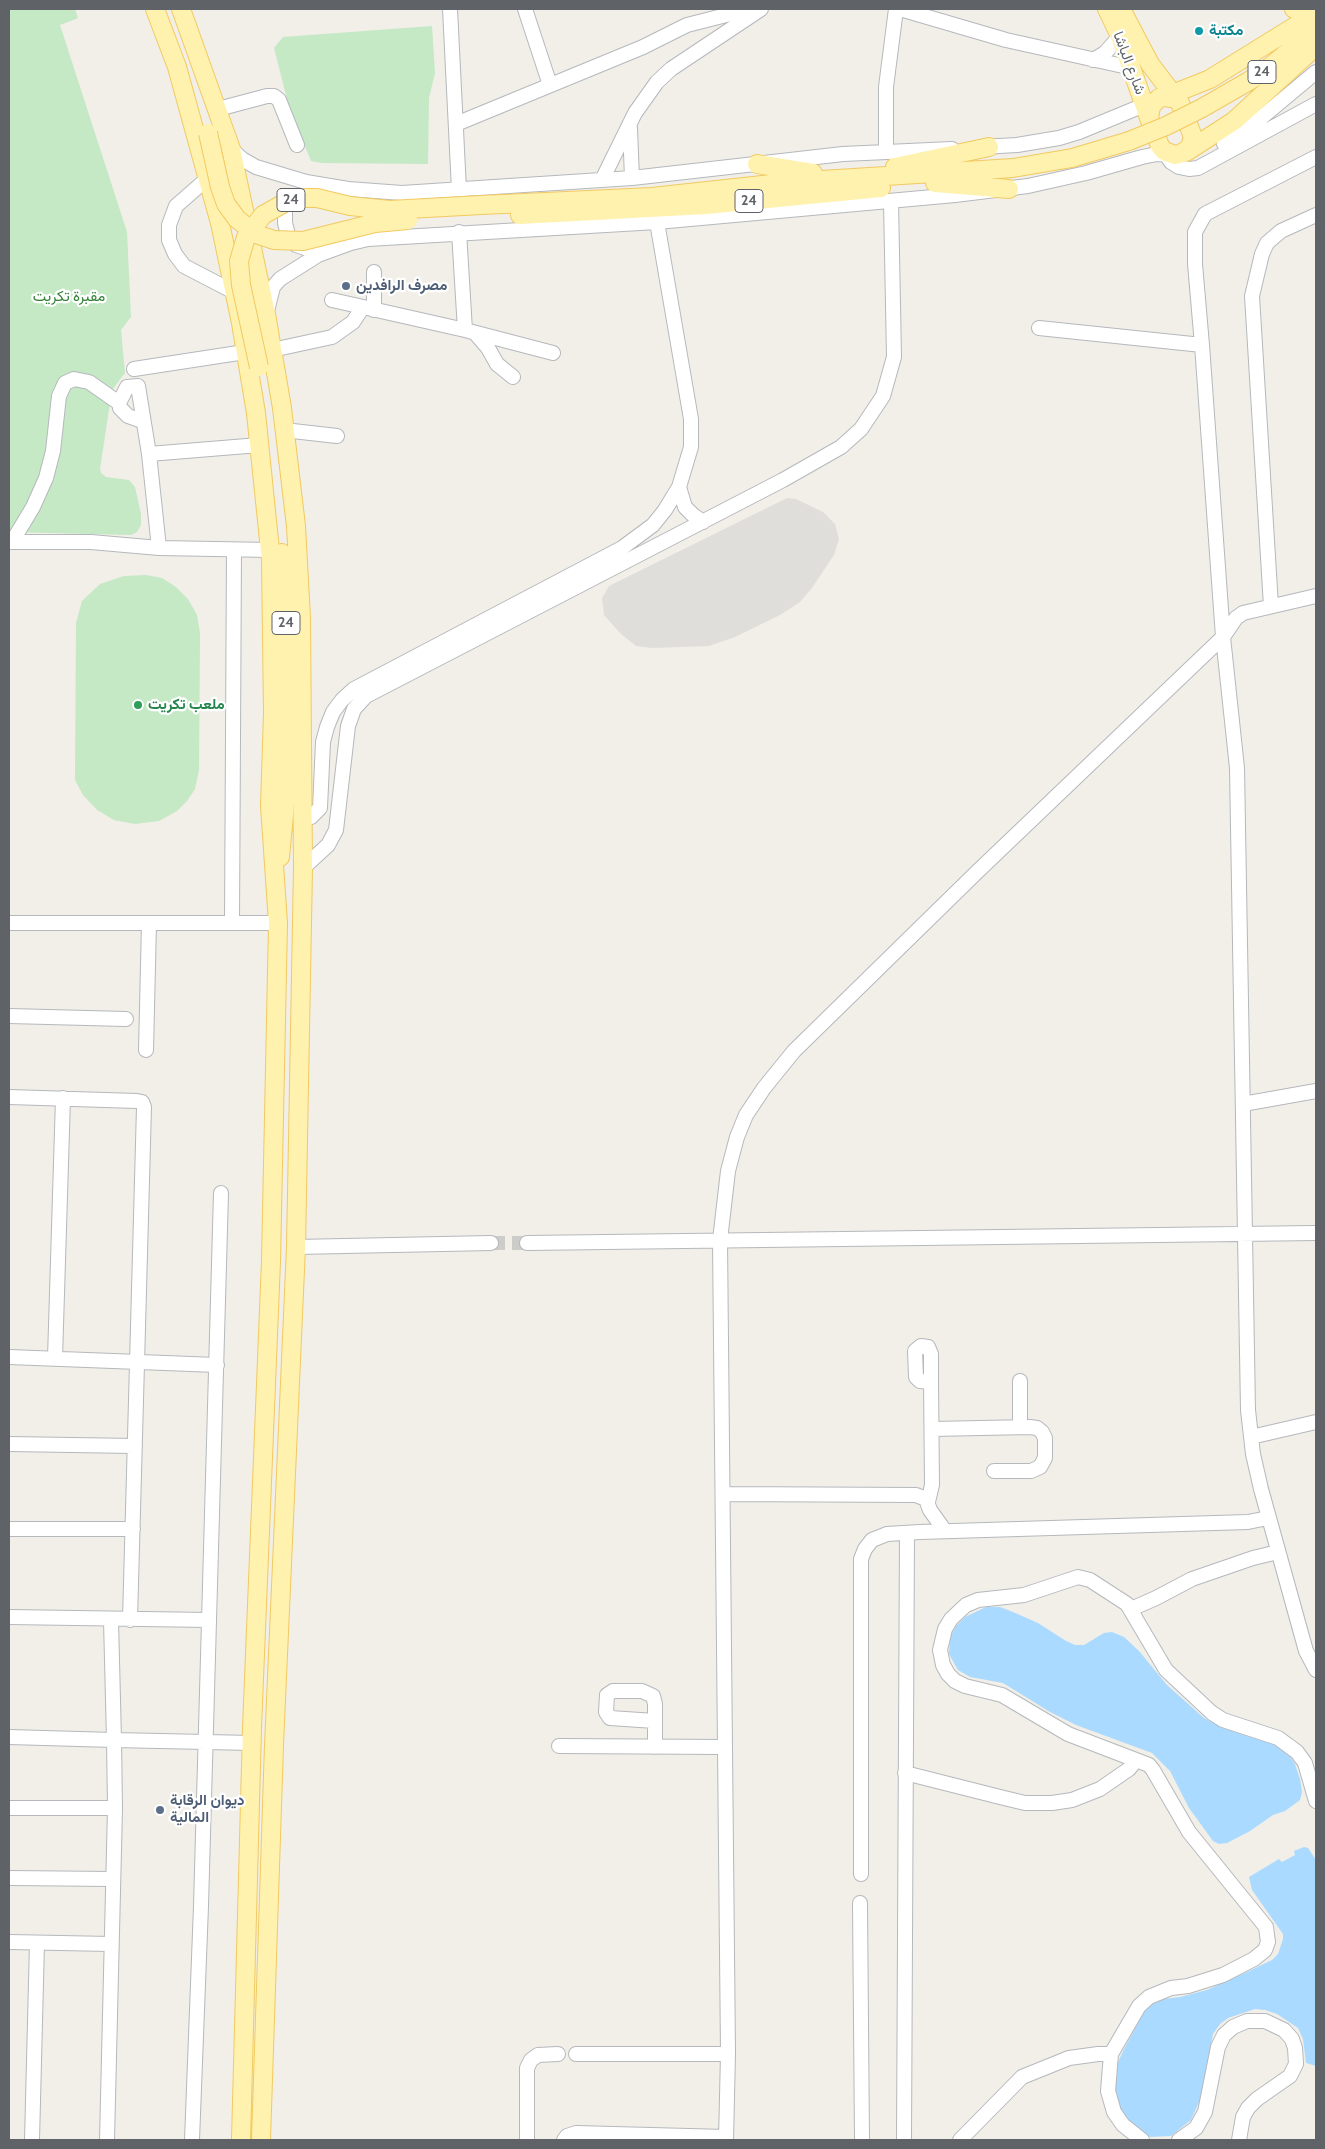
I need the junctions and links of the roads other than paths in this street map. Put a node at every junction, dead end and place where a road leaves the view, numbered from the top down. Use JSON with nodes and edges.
{"nodes":[{"id":1,"x":155,"y":9,"type":"edge"},
{"id":2,"x":168,"y":9,"type":"edge"},
{"id":3,"x":181,"y":9,"type":"edge"},
{"id":4,"x":450,"y":9,"type":"edge"},
{"id":5,"x":750,"y":9,"type":"edge"},
{"id":6,"x":761,"y":9,"type":"edge"},
{"id":7,"x":898,"y":9,"type":"edge"},
{"id":8,"x":1107,"y":9,"type":"edge"},
{"id":9,"x":1121,"y":9,"type":"edge"},
{"id":10,"x":1294,"y":9,"type":"edge"},
{"id":11,"x":529,"y":10,"type":"edge"},
{"id":12,"x":1316,"y":16,"type":"edge"},
{"id":13,"x":1316,"y":29,"type":"edge"},
{"id":14,"x":1120,"y":36,"type":"junction"},
{"id":15,"x":1316,"y":46,"type":"edge"},
{"id":16,"x":1093,"y":60,"type":"junction"},
{"id":17,"x":1132,"y":68,"type":"junction"},
{"id":18,"x":1316,"y":72,"type":"edge"},
{"id":19,"x":550,"y":85,"type":"junction"},
{"id":20,"x":1161,"y":102,"type":"junction"},
{"id":21,"x":1316,"y":104,"type":"edge"},
{"id":22,"x":218,"y":109,"type":"junction"},
{"id":23,"x":456,"y":124,"type":"junction"},
{"id":24,"x":630,"y":127,"type":"junction"},
{"id":25,"x":297,"y":145,"type":"dead end"},
{"id":26,"x":989,"y":147,"type":"junction"},
{"id":27,"x":231,"y":149,"type":"junction"},
{"id":28,"x":1186,"y":151,"type":"junction"},
{"id":29,"x":886,"y":152,"type":"junction"},
{"id":30,"x":1316,"y":157,"type":"edge"},
{"id":31,"x":757,"y":164,"type":"junction"},
{"id":32,"x":1013,"y":168,"type":"junction"},
{"id":33,"x":208,"y":178,"type":"junction"},
{"id":34,"x":632,"y":178,"type":"junction"},
{"id":35,"x":602,"y":180,"type":"junction"},
{"id":36,"x":853,"y":182,"type":"junction"},
{"id":37,"x":935,"y":183,"type":"junction"},
{"id":38,"x":332,"y":187,"type":"junction"},
{"id":39,"x":1009,"y":189,"type":"junction"},
{"id":40,"x":459,"y":190,"type":"junction"},
{"id":41,"x":891,"y":200,"type":"junction"},
{"id":42,"x":820,"y":206,"type":"junction"},
{"id":43,"x":681,"y":207,"type":"junction"},
{"id":44,"x":482,"y":211,"type":"junction"},
{"id":45,"x":1316,"y":215,"type":"edge"},
{"id":46,"x":696,"y":218,"type":"junction"},
{"id":47,"x":657,"y":222,"type":"junction"},
{"id":48,"x":459,"y":232,"type":"junction"},
{"id":49,"x":351,"y":242,"type":"junction"},
{"id":50,"x":374,"y":272,"type":"dead end"},
{"id":51,"x":234,"y":292,"type":"junction"},
{"id":52,"x":332,"y":300,"type":"dead end"},
{"id":53,"x":368,"y":309,"type":"junction"},
{"id":54,"x":266,"y":314,"type":"junction"},
{"id":55,"x":1039,"y":328,"type":"dead end"},
{"id":56,"x":469,"y":331,"type":"junction"},
{"id":57,"x":1202,"y":345,"type":"junction"},
{"id":58,"x":272,"y":350,"type":"junction"},
{"id":59,"x":245,"y":352,"type":"junction"},
{"id":60,"x":553,"y":353,"type":"dead end"},
{"id":61,"x":134,"y":369,"type":"dead end"},
{"id":62,"x":512,"y":377,"type":"dead end"},
{"id":63,"x":118,"y":402,"type":"junction"},
{"id":64,"x":142,"y":421,"type":"junction"},
{"id":65,"x":284,"y":430,"type":"junction"},
{"id":66,"x":337,"y":436,"type":"dead end"},
{"id":67,"x":259,"y":445,"type":"junction"},
{"id":68,"x":149,"y":454,"type":"junction"},
{"id":69,"x":679,"y":487,"type":"junction"},
{"id":70,"x":665,"y":510,"type":"junction"},
{"id":71,"x":703,"y":522,"type":"junction"},
{"id":72,"x":687,"y":531,"type":"junction"},
{"id":73,"x":11,"y":542,"type":"edge"},
{"id":74,"x":159,"y":548,"type":"junction"},
{"id":75,"x":234,"y":550,"type":"junction"},
{"id":76,"x":270,"y":550,"type":"junction"},
{"id":77,"x":1316,"y":596,"type":"edge"},
{"id":78,"x":1271,"y":606,"type":"junction"},
{"id":79,"x":1223,"y":637,"type":"junction"},
{"id":80,"x":302,"y":820,"type":"junction"},
{"id":81,"x":302,"y":868,"type":"junction"},
{"id":82,"x":276,"y":880,"type":"junction"},
{"id":83,"x":9,"y":923,"type":"edge"},
{"id":84,"x":149,"y":923,"type":"junction"},
{"id":85,"x":232,"y":923,"type":"junction"},
{"id":86,"x":278,"y":923,"type":"junction"},
{"id":87,"x":9,"y":1016,"type":"edge"},
{"id":88,"x":126,"y":1019,"type":"dead end"},
{"id":89,"x":146,"y":1050,"type":"dead end"},
{"id":90,"x":1316,"y":1091,"type":"edge"},
{"id":91,"x":9,"y":1097,"type":"edge"},
{"id":92,"x":64,"y":1098,"type":"junction"},
{"id":93,"x":1243,"y":1104,"type":"junction"},
{"id":94,"x":221,"y":1193,"type":"dead end"},
{"id":95,"x":1316,"y":1233,"type":"edge"},
{"id":96,"x":1246,"y":1234,"type":"junction"},
{"id":97,"x":720,"y":1240,"type":"junction"},
{"id":98,"x":492,"y":1243,"type":"tunnel mouth"},
{"id":99,"x":527,"y":1243,"type":"tunnel mouth"},
{"id":100,"x":295,"y":1255,"type":"junction"},
{"id":101,"x":271,"y":1261,"type":"junction"},
{"id":102,"x":9,"y":1357,"type":"edge"},
{"id":103,"x":55,"y":1358,"type":"junction"},
{"id":104,"x":138,"y":1362,"type":"junction"},
{"id":105,"x":217,"y":1365,"type":"junction"},
{"id":106,"x":1020,"y":1380,"type":"dead end"},
{"id":107,"x":931,"y":1382,"type":"dead end"},
{"id":108,"x":1316,"y":1422,"type":"edge"},
{"id":109,"x":1020,"y":1427,"type":"junction"},
{"id":110,"x":932,"y":1429,"type":"junction"},
{"id":111,"x":1251,"y":1437,"type":"junction"},
{"id":112,"x":9,"y":1444,"type":"edge"},
{"id":113,"x":136,"y":1446,"type":"junction"},
{"id":114,"x":994,"y":1471,"type":"dead end"},
{"id":115,"x":723,"y":1494,"type":"junction"},
{"id":116,"x":929,"y":1506,"type":"junction"},
{"id":117,"x":1268,"y":1518,"type":"junction"},
{"id":118,"x":9,"y":1529,"type":"edge"},
{"id":119,"x":133,"y":1529,"type":"junction"},
{"id":120,"x":945,"y":1530,"type":"junction"},
{"id":121,"x":914,"y":1532,"type":"junction"},
{"id":122,"x":1278,"y":1552,"type":"junction"},
{"id":123,"x":1131,"y":1609,"type":"junction"},
{"id":124,"x":9,"y":1618,"type":"edge"},
{"id":125,"x":111,"y":1620,"type":"junction"},
{"id":126,"x":130,"y":1620,"type":"junction"},
{"id":127,"x":209,"y":1620,"type":"junction"},
{"id":128,"x":1316,"y":1670,"type":"edge"},
{"id":129,"x":655,"y":1721,"type":"dead end"},
{"id":130,"x":9,"y":1737,"type":"edge"},
{"id":131,"x":114,"y":1740,"type":"junction"},
{"id":132,"x":205,"y":1741,"type":"junction"},
{"id":133,"x":252,"y":1743,"type":"junction"},
{"id":134,"x":559,"y":1746,"type":"dead end"},
{"id":135,"x":655,"y":1747,"type":"junction"},
{"id":136,"x":725,"y":1747,"type":"junction"},
{"id":137,"x":1136,"y":1760,"type":"junction"},
{"id":138,"x":905,"y":1773,"type":"junction"},
{"id":139,"x":1316,"y":1801,"type":"edge"},
{"id":140,"x":9,"y":1808,"type":"edge"},
{"id":141,"x":115,"y":1808,"type":"junction"},
{"id":142,"x":861,"y":1874,"type":"dead end"},
{"id":143,"x":9,"y":1878,"type":"edge"},
{"id":144,"x":112,"y":1879,"type":"junction"},
{"id":145,"x":860,"y":1903,"type":"dead end"},
{"id":146,"x":9,"y":1942,"type":"edge"},
{"id":147,"x":37,"y":1943,"type":"junction"},
{"id":148,"x":111,"y":1944,"type":"junction"},
{"id":149,"x":558,"y":2054,"type":"dead end"},
{"id":150,"x":576,"y":2054,"type":"dead end"},
{"id":151,"x":728,"y":2054,"type":"junction"},
{"id":152,"x":1111,"y":2054,"type":"junction"},
{"id":153,"x":689,"y":2138,"type":"edge"},
{"id":154,"x":726,"y":2139,"type":"edge"},
{"id":155,"x":32,"y":2140,"type":"edge"},
{"id":156,"x":106,"y":2140,"type":"edge"},
{"id":157,"x":192,"y":2140,"type":"edge"},
{"id":158,"x":241,"y":2140,"type":"edge"},
{"id":159,"x":261,"y":2140,"type":"edge"},
{"id":160,"x":527,"y":2140,"type":"edge"},
{"id":161,"x":564,"y":2140,"type":"edge"},
{"id":162,"x":862,"y":2140,"type":"edge"},
{"id":163,"x":904,"y":2140,"type":"edge"},
{"id":164,"x":960,"y":2140,"type":"edge"},
{"id":165,"x":1142,"y":2140,"type":"edge"},
{"id":166,"x":1179,"y":2140,"type":"edge"},
{"id":167,"x":1239,"y":2140,"type":"edge"}],
"edges":[{"from":1,"to":33,"type":"main road"},
{"from":2,"to":44,"type":"main road","number":"24","bridge":true},
{"from":3,"to":22,"type":"main road"},
{"from":4,"to":23,"type":"street"},
{"from":5,"to":19,"type":"street"},
{"from":6,"to":24,"type":"street"},
{"from":7,"to":16,"type":"street"},
{"from":7,"to":29,"type":"street"},
{"from":8,"to":14,"type":"main road","name":"شارع الباشا"},
{"from":9,"to":20,"type":"main road"},
{"from":10,"to":12,"type":"main road"},
{"from":11,"to":19,"type":"street"},
{"from":12,"to":20,"type":"main road"},
{"from":13,"to":32,"type":"main road","number":"24","bridge":true},
{"from":14,"to":16,"type":"street"},
{"from":14,"to":17,"type":"main road","name":"شارع الباشا"},
{"from":15,"to":28,"type":"main road"},
{"from":16,"to":17,"type":"street"},
{"from":17,"to":20,"type":"main road","name":"شارع الباشا"},
{"from":18,"to":28,"type":"street"},
{"from":19,"to":23,"type":"street"},
{"from":20,"to":26,"type":"street"},
{"from":20,"to":28,"type":"main road"},
{"from":20,"to":28,"type":"main road"},
{"from":21,"to":28,"type":"street"},
{"from":22,"to":25,"type":"street"},
{"from":22,"to":27,"type":"main road"},
{"from":23,"to":40,"type":"street"},
{"from":24,"to":34,"type":"street"},
{"from":24,"to":35,"type":"street"},
{"from":26,"to":29,"type":"street"},
{"from":26,"to":36,"type":"main road"},
{"from":27,"to":38,"type":"street"},
{"from":27,"to":54,"type":"main road"},
{"from":28,"to":39,"type":"street"},
{"from":29,"to":31,"type":"street"},
{"from":30,"to":57,"type":"street"},
{"from":31,"to":34,"type":"street"},
{"from":31,"to":36,"type":"main road"},
{"from":32,"to":36,"type":"main road","number":"24"},
{"from":32,"to":37,"type":"main road","number":"24"},
{"from":33,"to":51,"type":"main road"},
{"from":33,"to":51,"type":"street"},
{"from":34,"to":35,"type":"street"},
{"from":35,"to":40,"type":"street"},
{"from":36,"to":37,"type":"main road","number":"24"},
{"from":36,"to":42,"type":"main road"},
{"from":36,"to":43,"type":"main road","number":"24"},
{"from":36,"to":44,"type":"main road","number":"24"},
{"from":37,"to":39,"type":"main road"},
{"from":38,"to":40,"type":"street"},
{"from":38,"to":49,"type":"street"},
{"from":39,"to":41,"type":"street"},
{"from":41,"to":42,"type":"street"},
{"from":41,"to":71,"type":"street"},
{"from":42,"to":46,"type":"street"},
{"from":43,"to":44,"type":"main road","number":"24"},
{"from":43,"to":46,"type":"main road"},
{"from":44,"to":82,"type":"main road","number":"24","bridge":true},
{"from":45,"to":78,"type":"street"},
{"from":46,"to":47,"type":"street"},
{"from":47,"to":48,"type":"street"},
{"from":47,"to":69,"type":"street"},
{"from":48,"to":49,"type":"street"},
{"from":48,"to":56,"type":"street"},
{"from":49,"to":54,"type":"street"},
{"from":50,"to":53,"type":"street"},
{"from":51,"to":59,"type":"main road"},
{"from":52,"to":53,"type":"street"},
{"from":53,"to":56,"type":"street"},
{"from":53,"to":58,"type":"street"},
{"from":54,"to":58,"type":"main road"},
{"from":55,"to":57,"type":"street"},
{"from":56,"to":60,"type":"street"},
{"from":56,"to":62,"type":"street"},
{"from":57,"to":79,"type":"street"},
{"from":58,"to":65,"type":"main road"},
{"from":59,"to":61,"type":"street"},
{"from":59,"to":67,"type":"main road"},
{"from":63,"to":64,"type":"street"},
{"from":63,"to":64,"type":"street"},
{"from":63,"to":73,"type":"street"},
{"from":64,"to":68,"type":"street"},
{"from":65,"to":66,"type":"street"},
{"from":65,"to":80,"type":"main road"},
{"from":67,"to":68,"type":"street"},
{"from":67,"to":76,"type":"main road"},
{"from":68,"to":74,"type":"street"},
{"from":69,"to":70,"type":"street"},
{"from":69,"to":71,"type":"street"},
{"from":70,"to":72,"type":"street"},
{"from":70,"to":80,"type":"street"},
{"from":71,"to":72,"type":"street"},
{"from":72,"to":81,"type":"street"},
{"from":73,"to":74,"type":"street"},
{"from":74,"to":75,"type":"street"},
{"from":75,"to":76,"type":"street"},
{"from":75,"to":85,"type":"street"},
{"from":76,"to":82,"type":"main road"},
{"from":77,"to":78,"type":"street"},
{"from":78,"to":79,"type":"street"},
{"from":79,"to":93,"type":"street"},
{"from":79,"to":97,"type":"street"},
{"from":80,"to":81,"type":"main road"},
{"from":81,"to":100,"type":"main road"},
{"from":82,"to":86,"type":"main road"},
{"from":83,"to":84,"type":"street"},
{"from":84,"to":85,"type":"street"},
{"from":84,"to":89,"type":"street"},
{"from":85,"to":86,"type":"street"},
{"from":86,"to":101,"type":"main road"},
{"from":87,"to":88,"type":"street"},
{"from":90,"to":93,"type":"street"},
{"from":91,"to":92,"type":"street"},
{"from":92,"to":103,"type":"street"},
{"from":92,"to":104,"type":"street"},
{"from":93,"to":96,"type":"street"},
{"from":94,"to":105,"type":"street"},
{"from":95,"to":96,"type":"street"},
{"from":96,"to":97,"type":"street"},
{"from":96,"to":111,"type":"street"},
{"from":97,"to":99,"type":"street"},
{"from":97,"to":115,"type":"street"},
{"from":98,"to":100,"type":"street"},
{"from":100,"to":101,"type":"main road"},
{"from":100,"to":159,"type":"main road"},
{"from":101,"to":133,"type":"main road"},
{"from":102,"to":103,"type":"street"},
{"from":103,"to":104,"type":"street"},
{"from":104,"to":105,"type":"street"},
{"from":104,"to":113,"type":"street"},
{"from":105,"to":127,"type":"street"},
{"from":106,"to":109,"type":"street"},
{"from":107,"to":110,"type":"street"},
{"from":108,"to":111,"type":"street"},
{"from":109,"to":110,"type":"street"},
{"from":109,"to":114,"type":"street"},
{"from":110,"to":116,"type":"street"},
{"from":111,"to":117,"type":"street"},
{"from":112,"to":113,"type":"street"},
{"from":113,"to":119,"type":"street"},
{"from":115,"to":116,"type":"street"},
{"from":115,"to":136,"type":"street"},
{"from":116,"to":120,"type":"street"},
{"from":116,"to":121,"type":"street"},
{"from":117,"to":120,"type":"street"},
{"from":117,"to":122,"type":"street"},
{"from":118,"to":119,"type":"street"},
{"from":119,"to":126,"type":"street"},
{"from":120,"to":121,"type":"street"},
{"from":121,"to":138,"type":"street"},
{"from":121,"to":142,"type":"street"},
{"from":122,"to":123,"type":"street"},
{"from":122,"to":128,"type":"street"},
{"from":123,"to":137,"type":"street"},
{"from":123,"to":139,"type":"street"},
{"from":124,"to":125,"type":"street"},
{"from":125,"to":126,"type":"street"},
{"from":125,"to":131,"type":"street"},
{"from":126,"to":127,"type":"street"},
{"from":127,"to":132,"type":"street"},
{"from":129,"to":135,"type":"street"},
{"from":130,"to":131,"type":"street"},
{"from":131,"to":132,"type":"street"},
{"from":131,"to":141,"type":"street"},
{"from":132,"to":133,"type":"street"},
{"from":132,"to":157,"type":"street"},
{"from":133,"to":158,"type":"main road"},
{"from":134,"to":135,"type":"street"},
{"from":135,"to":136,"type":"street"},
{"from":136,"to":151,"type":"street"},
{"from":137,"to":138,"type":"street"},
{"from":137,"to":152,"type":"street"},
{"from":138,"to":163,"type":"street"},
{"from":140,"to":141,"type":"street"},
{"from":141,"to":144,"type":"street"},
{"from":143,"to":144,"type":"street"},
{"from":144,"to":148,"type":"street"},
{"from":145,"to":162,"type":"street"},
{"from":146,"to":147,"type":"street"},
{"from":147,"to":148,"type":"street"},
{"from":147,"to":155,"type":"street"},
{"from":148,"to":156,"type":"street"},
{"from":149,"to":160,"type":"street"},
{"from":150,"to":151,"type":"street"},
{"from":151,"to":154,"type":"street"},
{"from":152,"to":164,"type":"street"},
{"from":152,"to":165,"type":"street"},
{"from":153,"to":154,"type":"street"},
{"from":153,"to":161,"type":"street"},
{"from":166,"to":167,"type":"street"}]}
